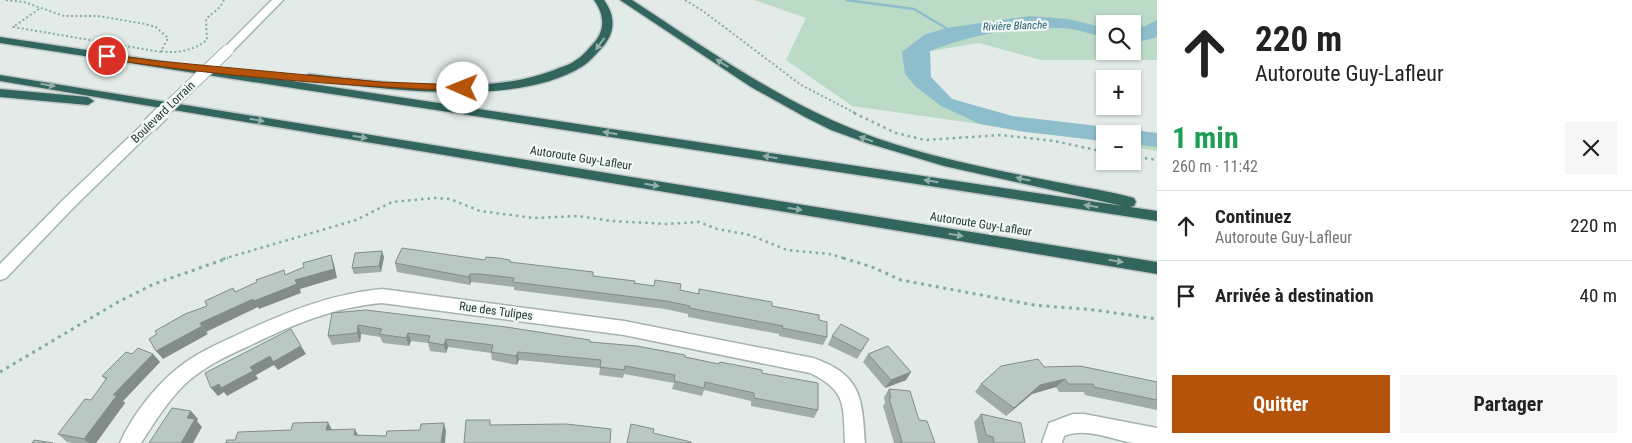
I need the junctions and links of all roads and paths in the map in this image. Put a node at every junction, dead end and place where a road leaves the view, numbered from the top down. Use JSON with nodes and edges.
{"nodes":[{"id":1,"x":6,"y":0,"type":"edge"},
{"id":2,"x":224,"y":0,"type":"edge"},
{"id":3,"x":278,"y":0,"type":"edge"},
{"id":4,"x":599,"y":0,"type":"edge"},
{"id":5,"x":625,"y":0,"type":"edge"},
{"id":6,"x":685,"y":0,"type":"edge"},
{"id":7,"x":40,"y":9,"type":"junction"},
{"id":8,"x":0,"y":40,"type":"edge"},
{"id":9,"x":160,"y":58,"type":"junction"},
{"id":10,"x":0,"y":78,"type":"edge"},
{"id":11,"x":0,"y":93,"type":"edge"},
{"id":12,"x":209,"y":112,"type":"junction"},
{"id":13,"x":1096,"y":151,"type":"edge"},
{"id":14,"x":1141,"y":157,"type":"edge"},
{"id":15,"x":1157,"y":160,"type":"edge"},
{"id":16,"x":69,"y":203,"type":"junction"},
{"id":17,"x":1157,"y":209,"type":"edge"},
{"id":18,"x":1157,"y":216,"type":"edge"},
{"id":19,"x":0,"y":266,"type":"edge"},
{"id":20,"x":1157,"y":268,"type":"edge"},
{"id":21,"x":0,"y":274,"type":"edge"},
{"id":22,"x":1157,"y":319,"type":"edge"},
{"id":23,"x":0,"y":372,"type":"edge"},
{"id":24,"x":1157,"y":438,"type":"edge"},
{"id":25,"x":130,"y":443,"type":"edge"},
{"id":26,"x":855,"y":443,"type":"edge"},
{"id":27,"x":1052,"y":443,"type":"edge"}],
"edges":[{"from":1,"to":7,"type":"path"},
{"from":2,"to":9,"type":"path"},
{"from":3,"to":16,"type":"street","name":"Boulevard Lorrain","bridge":true},
{"from":4,"to":9,"type":"highway","one_way":true},
{"from":17,"to":5,"type":"highway","one_way":true},
{"from":6,"to":13,"type":"path"},
{"from":7,"to":9,"type":"path"},
{"from":7,"to":9,"type":"path"},
{"from":8,"to":9,"type":"highway"},
{"from":18,"to":9,"type":"highway","one_way":true},
{"from":10,"to":12,"type":"highway","name":"Autoroute Guy-Lafleur","one_way":true},
{"from":11,"to":12,"type":"highway"},
{"from":12,"to":20,"type":"highway","name":"Autoroute Guy-Lafleur","one_way":true},
{"from":14,"to":15,"type":"path"},
{"from":16,"to":19,"type":"street","name":"Boulevard Lorrain"},
{"from":16,"to":21,"type":"street","name":"Boulevard Lorrain"},
{"from":22,"to":23,"type":"path"},
{"from":24,"to":27,"type":"street"},
{"from":25,"to":26,"type":"street","name":"Rue des Tulipes"}]}
